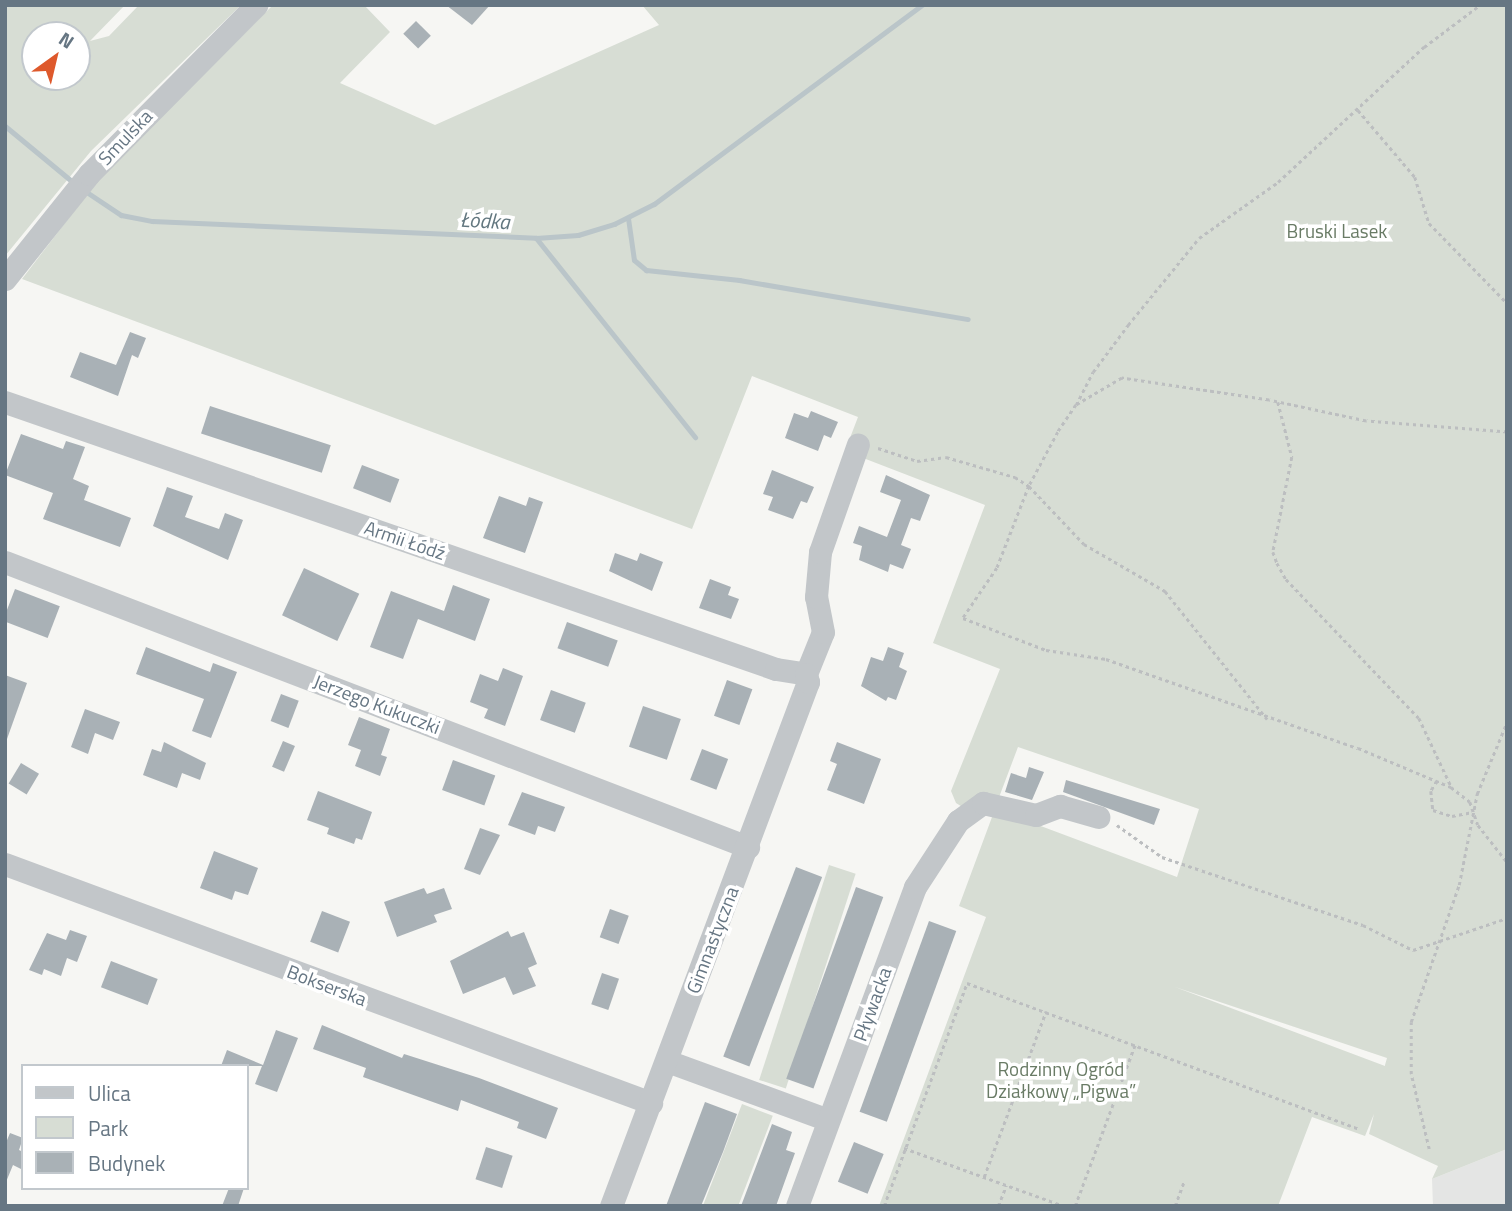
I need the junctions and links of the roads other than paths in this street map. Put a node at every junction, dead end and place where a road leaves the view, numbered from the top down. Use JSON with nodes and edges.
{"nodes":[{"id":1,"x":256,"y":5,"type":"edge"},
{"id":2,"x":5,"y":279,"type":"edge"},
{"id":3,"x":5,"y":402,"type":"edge"},
{"id":4,"x":858,"y":444,"type":"road end"},
{"id":5,"x":5,"y":562,"type":"edge"},
{"id":6,"x":806,"y":674,"type":"junction"},
{"id":7,"x":1098,"y":817,"type":"road end"},
{"id":8,"x":748,"y":847,"type":"junction"},
{"id":9,"x":5,"y":864,"type":"edge"},
{"id":10,"x":667,"y":1061,"type":"junction"},
{"id":11,"x":651,"y":1103,"type":"junction"},
{"id":12,"x":828,"y":1120,"type":"junction"},
{"id":13,"x":611,"y":1206,"type":"edge"},
{"id":14,"x":797,"y":1206,"type":"edge"}],
"edges":[{"from":1,"to":2,"type":"street","name":"Smulska"},
{"from":3,"to":6,"type":"street","name":"Armii Łódź"},
{"from":4,"to":6,"type":"street","name":"Gimnastyczna"},
{"from":5,"to":8,"type":"street","name":"Jerzego Kukuczki"},
{"from":6,"to":8,"type":"street","name":"Gimnastyczna"},
{"from":7,"to":12,"type":"street","name":"Pływacka"},
{"from":8,"to":10,"type":"street","name":"Gimnastyczna"},
{"from":9,"to":11,"type":"street","name":"Bokserska"},
{"from":10,"to":11,"type":"street","name":"Gimnastyczna"},
{"from":10,"to":12,"type":"street"},
{"from":11,"to":13,"type":"street","name":"Gimnastyczna"},
{"from":12,"to":14,"type":"street","name":"Pływacka"}]}
